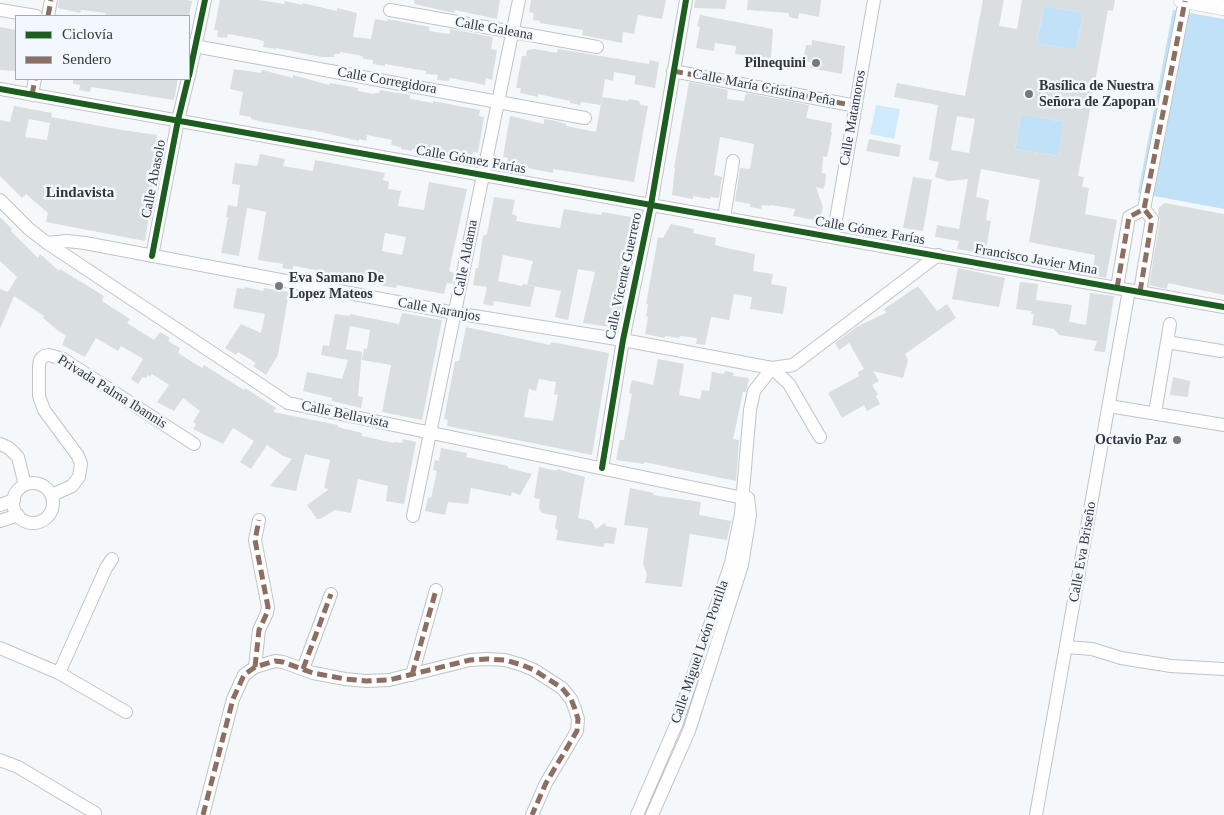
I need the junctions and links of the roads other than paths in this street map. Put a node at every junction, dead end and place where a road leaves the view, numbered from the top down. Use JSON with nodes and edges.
{"nodes":[{"id":1,"x":51,"y":0,"type":"edge"},
{"id":2,"x":205,"y":0,"type":"edge"},
{"id":3,"x":519,"y":0,"type":"edge"},
{"id":4,"x":686,"y":0,"type":"edge"},
{"id":5,"x":874,"y":0,"type":"edge"},
{"id":6,"x":1184,"y":0,"type":"edge"},
{"id":7,"x":1224,"y":8,"type":"edge"},
{"id":8,"x":0,"y":10,"type":"edge"},
{"id":9,"x":390,"y":10,"type":"dead end"},
{"id":10,"x":30,"y":15,"type":"edge"},
{"id":11,"x":48,"y":15,"type":"edge"},
{"id":12,"x":513,"y":32,"type":"junction"},
{"id":13,"x":192,"y":45,"type":"edge"},
{"id":14,"x":597,"y":47,"type":"dead end"},
{"id":15,"x":190,"y":61,"type":"edge"},
{"id":16,"x":673,"y":71,"type":"junction"},
{"id":17,"x":35,"y":80,"type":"edge"},
{"id":18,"x":187,"y":80,"type":"edge"},
{"id":19,"x":0,"y":89,"type":"edge"},
{"id":20,"x":32,"y":95,"type":"junction"},
{"id":21,"x":498,"y":102,"type":"junction"},
{"id":22,"x":856,"y":106,"type":"junction"},
{"id":23,"x":585,"y":118,"type":"dead end"},
{"id":24,"x":178,"y":120,"type":"junction"},
{"id":25,"x":733,"y":161,"type":"dead end"},
{"id":26,"x":482,"y":175,"type":"junction"},
{"id":27,"x":0,"y":200,"type":"edge"},
{"id":28,"x":651,"y":205,"type":"junction"},
{"id":29,"x":1144,"y":209,"type":"junction"},
{"id":30,"x":724,"y":218,"type":"junction"},
{"id":31,"x":832,"y":237,"type":"junction"},
{"id":32,"x":48,"y":243,"type":"junction"},
{"id":33,"x":938,"y":255,"type":"junction"},
{"id":34,"x":152,"y":256,"type":"junction"},
{"id":35,"x":1129,"y":290,"type":"junction"},
{"id":36,"x":1224,"y":307,"type":"edge"},
{"id":37,"x":455,"y":314,"type":"junction"},
{"id":38,"x":1170,"y":324,"type":"dead end"},
{"id":39,"x":623,"y":340,"type":"junction"},
{"id":40,"x":1167,"y":342,"type":"junction"},
{"id":41,"x":1221,"y":351,"type":"dead end"},
{"id":42,"x":772,"y":368,"type":"junction"},
{"id":43,"x":1109,"y":406,"type":"junction"},
{"id":44,"x":1155,"y":413,"type":"junction"},
{"id":45,"x":1224,"y":425,"type":"edge"},
{"id":46,"x":430,"y":433,"type":"junction"},
{"id":47,"x":820,"y":437,"type":"dead end"},
{"id":48,"x":0,"y":444,"type":"edge"},
{"id":49,"x":194,"y":444,"type":"dead end"},
{"id":50,"x":602,"y":468,"type":"junction"},
{"id":51,"x":25,"y":485,"type":"junction"},
{"id":52,"x":52,"y":496,"type":"junction"},
{"id":53,"x":745,"y":498,"type":"junction"},
{"id":54,"x":14,"y":500,"type":"junction"},
{"id":55,"x":0,"y":505,"type":"edge"},
{"id":56,"x":18,"y":515,"type":"junction"},
{"id":57,"x":413,"y":516,"type":"dead end"},
{"id":58,"x":259,"y":520,"type":"dead end"},
{"id":59,"x":0,"y":521,"type":"edge"},
{"id":60,"x":112,"y":558,"type":"dead end"},
{"id":61,"x":436,"y":590,"type":"dead end"},
{"id":62,"x":331,"y":594,"type":"dead end"},
{"id":63,"x":1066,"y":647,"type":"junction"},
{"id":64,"x":0,"y":648,"type":"edge"},
{"id":65,"x":256,"y":667,"type":"junction"},
{"id":66,"x":303,"y":669,"type":"junction"},
{"id":67,"x":1224,"y":669,"type":"edge"},
{"id":68,"x":59,"y":673,"type":"junction"},
{"id":69,"x":412,"y":676,"type":"junction"},
{"id":70,"x":126,"y":712,"type":"dead end"},
{"id":71,"x":676,"y":725,"type":"junction"},
{"id":72,"x":689,"y":731,"type":"junction"},
{"id":73,"x":0,"y":760,"type":"edge"},
{"id":74,"x":207,"y":802,"type":"junction"},
{"id":75,"x":95,"y":813,"type":"dead end"},
{"id":76,"x":203,"y":815,"type":"edge"},
{"id":77,"x":211,"y":815,"type":"edge"},
{"id":78,"x":532,"y":815,"type":"edge"},
{"id":79,"x":637,"y":815,"type":"edge"},
{"id":80,"x":652,"y":815,"type":"edge"},
{"id":81,"x":1036,"y":815,"type":"edge"}],
"edges":[{"from":1,"to":11,"type":"street"},
{"from":2,"to":13,"type":"street","name":"Calle Abasolo"},
{"from":3,"to":12,"type":"street","name":"Calle Aldama"},
{"from":4,"to":16,"type":"street","name":"Calle Vicente Guerrero"},
{"from":5,"to":22,"type":"street","name":"Calle Matamoros"},
{"from":6,"to":7,"type":"main road"},
{"from":6,"to":29,"type":"street","name":"Calle Eva Briseño"},
{"from":8,"to":10,"type":"street"},
{"from":9,"to":12,"type":"street","name":"Calle Galeana"},
{"from":12,"to":14,"type":"street","name":"Calle Galeana"},
{"from":12,"to":21,"type":"street","name":"Calle Aldama"},
{"from":13,"to":15,"type":"street","name":"Calle Abasolo"},
{"from":13,"to":21,"type":"street","name":"Calle Corregidora"},
{"from":16,"to":22,"type":"street","name":"Calle María Cristina Peña"},
{"from":16,"to":28,"type":"street","name":"Calle Vicente Guerrero"},
{"from":17,"to":20,"type":"street"},
{"from":18,"to":24,"type":"street","name":"Calle Abasolo"},
{"from":19,"to":20,"type":"street","name":"Calle Gómez Farías"},
{"from":20,"to":24,"type":"street","name":"Calle Gómez Farías"},
{"from":21,"to":23,"type":"street","name":"Calle Corregidora"},
{"from":21,"to":26,"type":"street","name":"Calle Aldama"},
{"from":22,"to":31,"type":"street","name":"Calle Matamoros"},
{"from":24,"to":26,"type":"street","name":"Calle Gómez Farías"},
{"from":24,"to":34,"type":"street","name":"Calle Abasolo"},
{"from":25,"to":30,"type":"street"},
{"from":26,"to":28,"type":"street","name":"Calle Gómez Farías"},
{"from":26,"to":37,"type":"street","name":"Calle Aldama"},
{"from":27,"to":32,"type":"street","name":"Calle Bellavista"},
{"from":28,"to":30,"type":"street","name":"Calle Gómez Farías"},
{"from":28,"to":39,"type":"street","name":"Calle Vicente Guerrero"},
{"from":29,"to":35,"type":"street","name":"Calle Eva Briseño"},
{"from":29,"to":35,"type":"street","name":"Calle Eva Briseño"},
{"from":30,"to":31,"type":"street","name":"Calle Gómez Farías"},
{"from":31,"to":33,"type":"street","name":"Calle Gómez Farías"},
{"from":32,"to":34,"type":"street","name":"Calle Naranjos"},
{"from":32,"to":46,"type":"street","name":"Calle Bellavista"},
{"from":33,"to":35,"type":"street","name":"Francisco Javier Mina"},
{"from":33,"to":42,"type":"street"},
{"from":34,"to":37,"type":"street","name":"Calle Naranjos"},
{"from":35,"to":36,"type":"street","name":"Francisco Javier Mina"},
{"from":35,"to":43,"type":"street","name":"Calle Eva Briseño"},
{"from":37,"to":39,"type":"street","name":"Calle Naranjos"},
{"from":37,"to":46,"type":"street","name":"Calle Aldama"},
{"from":38,"to":40,"type":"street"},
{"from":39,"to":42,"type":"street","name":"Calle Naranjos"},
{"from":39,"to":50,"type":"street","name":"Calle Vicente Guerrero"},
{"from":40,"to":41,"type":"street"},
{"from":40,"to":44,"type":"street"},
{"from":42,"to":47,"type":"street"},
{"from":42,"to":53,"type":"street","name":"Calle Miguel León Portilla"},
{"from":43,"to":44,"type":"street"},
{"from":43,"to":63,"type":"street","name":"Calle Eva Briseño"},
{"from":44,"to":45,"type":"street"},
{"from":46,"to":50,"type":"street","name":"Calle Bellavista"},
{"from":46,"to":57,"type":"street","name":"Calle Aldama"},
{"from":48,"to":51,"type":"street"},
{"from":49,"to":52,"type":"street","name":"Privada Palma Ibannis"},
{"from":50,"to":53,"type":"street","name":"Calle Bellavista"},
{"from":51,"to":52,"type":"street"},
{"from":51,"to":54,"type":"street"},
{"from":52,"to":56,"type":"street"},
{"from":53,"to":71,"type":"street","name":"Calle Miguel León Portilla"},
{"from":53,"to":72,"type":"street","name":"Calle Miguel León Portilla"},
{"from":54,"to":55,"type":"street"},
{"from":54,"to":56,"type":"street"},
{"from":56,"to":59,"type":"street"},
{"from":58,"to":65,"type":"street"},
{"from":60,"to":68,"type":"street"},
{"from":61,"to":69,"type":"street"},
{"from":62,"to":66,"type":"street"},
{"from":63,"to":67,"type":"street"},
{"from":63,"to":81,"type":"street","name":"Calle Eva Briseño"},
{"from":64,"to":68,"type":"street"},
{"from":65,"to":66,"type":"street"},
{"from":65,"to":74,"type":"street"},
{"from":66,"to":69,"type":"street"},
{"from":68,"to":70,"type":"street"},
{"from":69,"to":78,"type":"street"},
{"from":71,"to":72,"type":"street"},
{"from":71,"to":79,"type":"street","name":"Calle Miguel León Portilla"},
{"from":72,"to":80,"type":"street","name":"Calle Miguel León Portilla"},
{"from":73,"to":75,"type":"street"},
{"from":74,"to":76,"type":"street"},
{"from":74,"to":77,"type":"street"}]}
